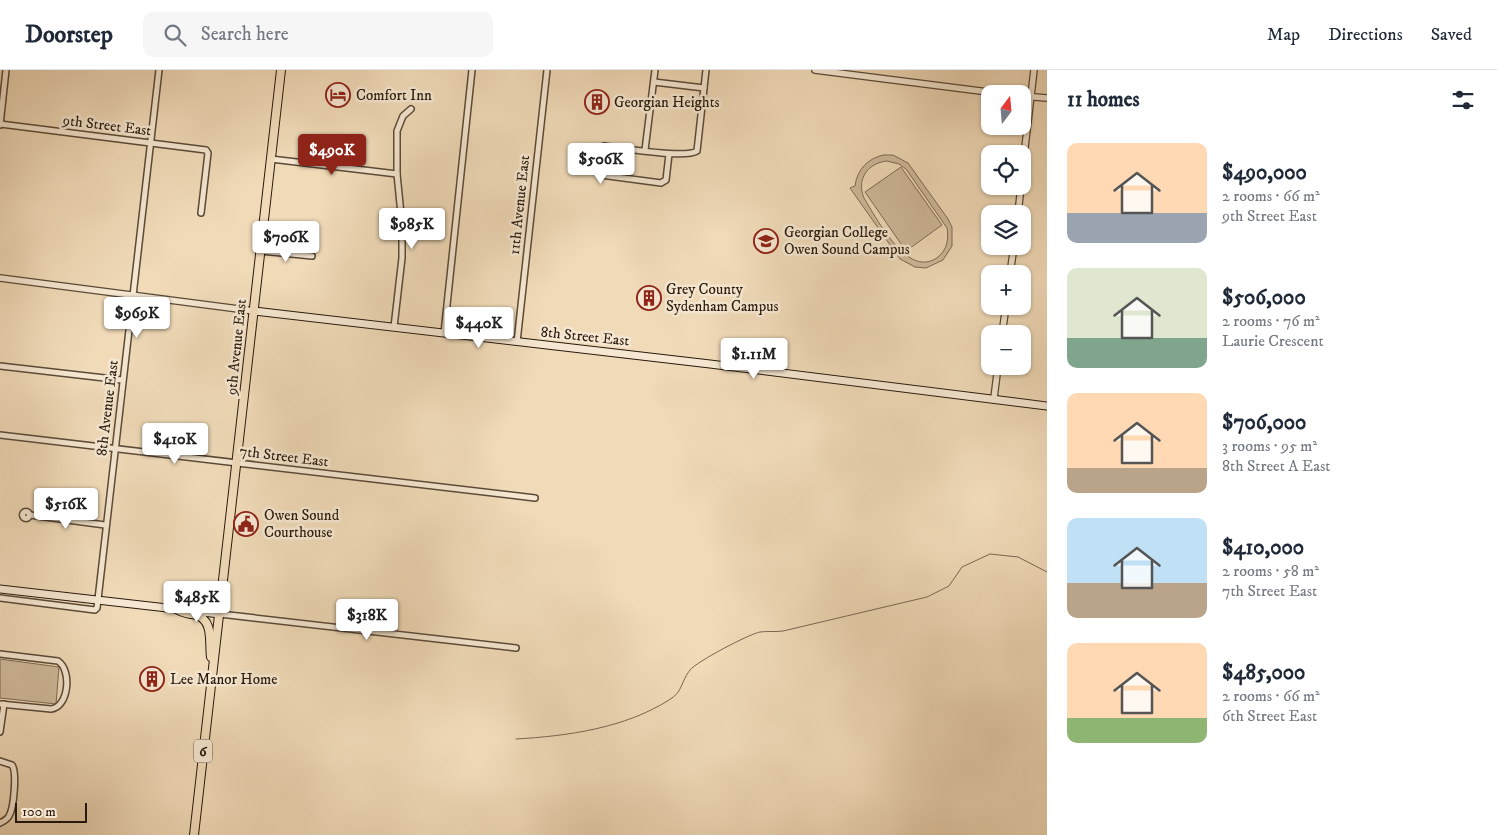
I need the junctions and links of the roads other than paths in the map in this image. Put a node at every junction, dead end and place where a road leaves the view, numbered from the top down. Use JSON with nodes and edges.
{"nodes":[{"id":1,"x":6,"y":70,"type":"edge"},
{"id":2,"x":159,"y":70,"type":"edge"},
{"id":3,"x":280,"y":70,"type":"edge"},
{"id":4,"x":472,"y":70,"type":"edge"},
{"id":5,"x":547,"y":70,"type":"edge"},
{"id":6,"x":655,"y":70,"type":"edge"},
{"id":7,"x":706,"y":70,"type":"edge"},
{"id":8,"x":815,"y":70,"type":"edge"},
{"id":9,"x":1034,"y":70,"type":"edge"},
{"id":10,"x":654,"y":82,"type":"junction"},
{"id":11,"x":704,"y":88,"type":"junction"},
{"id":12,"x":981,"y":91,"type":"edge"},
{"id":13,"x":1032,"y":97,"type":"junction"},
{"id":14,"x":1047,"y":98,"type":"edge"},
{"id":15,"x":411,"y":109,"type":"dead end"},
{"id":16,"x":0,"y":124,"type":"edge"},
{"id":17,"x":150,"y":143,"type":"junction"},
{"id":18,"x":1026,"y":145,"type":"edge"},
{"id":19,"x":645,"y":150,"type":"junction"},
{"id":20,"x":669,"y":154,"type":"junction"},
{"id":21,"x":271,"y":158,"type":"junction"},
{"id":22,"x":396,"y":174,"type":"junction"},
{"id":23,"x":201,"y":213,"type":"dead end"},
{"id":24,"x":261,"y":251,"type":"junction"},
{"id":25,"x":312,"y":256,"type":"dead end"},
{"id":26,"x":0,"y":278,"type":"edge"},
{"id":27,"x":133,"y":295,"type":"junction"},
{"id":28,"x":254,"y":311,"type":"junction"},
{"id":29,"x":394,"y":327,"type":"junction"},
{"id":30,"x":444,"y":333,"type":"junction"},
{"id":31,"x":517,"y":342,"type":"junction"},
{"id":32,"x":0,"y":366,"type":"edge"},
{"id":33,"x":997,"y":375,"type":"edge"},
{"id":34,"x":122,"y":380,"type":"junction"},
{"id":35,"x":994,"y":398,"type":"junction"},
{"id":36,"x":1047,"y":406,"type":"edge"},
{"id":37,"x":0,"y":434,"type":"edge"},
{"id":38,"x":114,"y":448,"type":"junction"},
{"id":39,"x":237,"y":463,"type":"junction"},
{"id":40,"x":535,"y":498,"type":"dead end"},
{"id":41,"x":30,"y":515,"type":"dead end"},
{"id":42,"x":105,"y":525,"type":"junction"},
{"id":43,"x":0,"y":589,"type":"edge"},
{"id":44,"x":0,"y":598,"type":"edge"},
{"id":45,"x":97,"y":600,"type":"junction"},
{"id":46,"x":177,"y":610,"type":"junction"},
{"id":47,"x":220,"y":614,"type":"junction"},
{"id":48,"x":516,"y":648,"type":"dead end"},
{"id":49,"x":0,"y":654,"type":"edge"},
{"id":50,"x":213,"y":667,"type":"junction"},
{"id":51,"x":2,"y":704,"type":"edge"},
{"id":52,"x":0,"y":732,"type":"edge"},
{"id":53,"x":0,"y":761,"type":"edge"},
{"id":54,"x":0,"y":823,"type":"edge"},
{"id":55,"x":194,"y":835,"type":"edge"}],
"edges":[{"from":1,"to":16,"type":"street"},
{"from":2,"to":17,"type":"street","name":"8th Avenue East"},
{"from":3,"to":21,"type":"highway","name":"9th Avenue East","number":"6"},
{"from":4,"to":30,"type":"street"},
{"from":5,"to":31,"type":"street","name":"11th Avenue East"},
{"from":6,"to":10,"type":"street"},
{"from":7,"to":11,"type":"street"},
{"from":8,"to":12,"type":"street"},
{"from":9,"to":13,"type":"street"},
{"from":10,"to":11,"type":"street"},
{"from":10,"to":19,"type":"street"},
{"from":11,"to":20,"type":"street"},
{"from":13,"to":14,"type":"street"},
{"from":13,"to":18,"type":"street"},
{"from":15,"to":22,"type":"street"},
{"from":16,"to":17,"type":"street","name":"9th Street East"},
{"from":17,"to":23,"type":"street","name":"9th Street East"},
{"from":17,"to":27,"type":"street","name":"8th Avenue East"},
{"from":19,"to":20,"type":"street"},
{"from":19,"to":20,"type":"street"},
{"from":21,"to":22,"type":"street"},
{"from":21,"to":24,"type":"highway","name":"9th Avenue East","number":"6"},
{"from":22,"to":29,"type":"street"},
{"from":24,"to":25,"type":"street"},
{"from":24,"to":28,"type":"highway","name":"9th Avenue East","number":"6"},
{"from":26,"to":27,"type":"street","name":"8th Street East"},
{"from":27,"to":28,"type":"street","name":"8th Street East"},
{"from":27,"to":34,"type":"street","name":"8th Avenue East"},
{"from":28,"to":29,"type":"main road","name":"8th Street East"},
{"from":28,"to":39,"type":"highway","name":"9th Avenue East","number":"6"},
{"from":29,"to":30,"type":"main road","name":"8th Street East"},
{"from":30,"to":31,"type":"main road","name":"8th Street East"},
{"from":31,"to":35,"type":"main road","name":"8th Street East"},
{"from":32,"to":34,"type":"street"},
{"from":33,"to":35,"type":"street"},
{"from":34,"to":38,"type":"street","name":"8th Avenue East"},
{"from":35,"to":36,"type":"main road","name":"8th Street East"},
{"from":37,"to":38,"type":"street","name":"7th Street East"},
{"from":38,"to":39,"type":"street","name":"7th Street East"},
{"from":38,"to":42,"type":"street","name":"8th Avenue East"},
{"from":39,"to":40,"type":"street","name":"7th Street East"},
{"from":39,"to":47,"type":"highway","name":"9th Avenue East","number":"6"},
{"from":41,"to":42,"type":"street"},
{"from":42,"to":45,"type":"street","name":"8th Avenue East"},
{"from":43,"to":45,"type":"main road"},
{"from":44,"to":45,"type":"street"},
{"from":45,"to":46,"type":"main road"},
{"from":46,"to":47,"type":"main road"},
{"from":46,"to":50,"type":"highway"},
{"from":47,"to":48,"type":"street"},
{"from":47,"to":50,"type":"highway","name":"9th Avenue East","number":"6"},
{"from":49,"to":51,"type":"street"},
{"from":50,"to":55,"type":"highway","name":"9th Avenue East","number":"6"},
{"from":51,"to":52,"type":"street"},
{"from":53,"to":54,"type":"street"}]}
